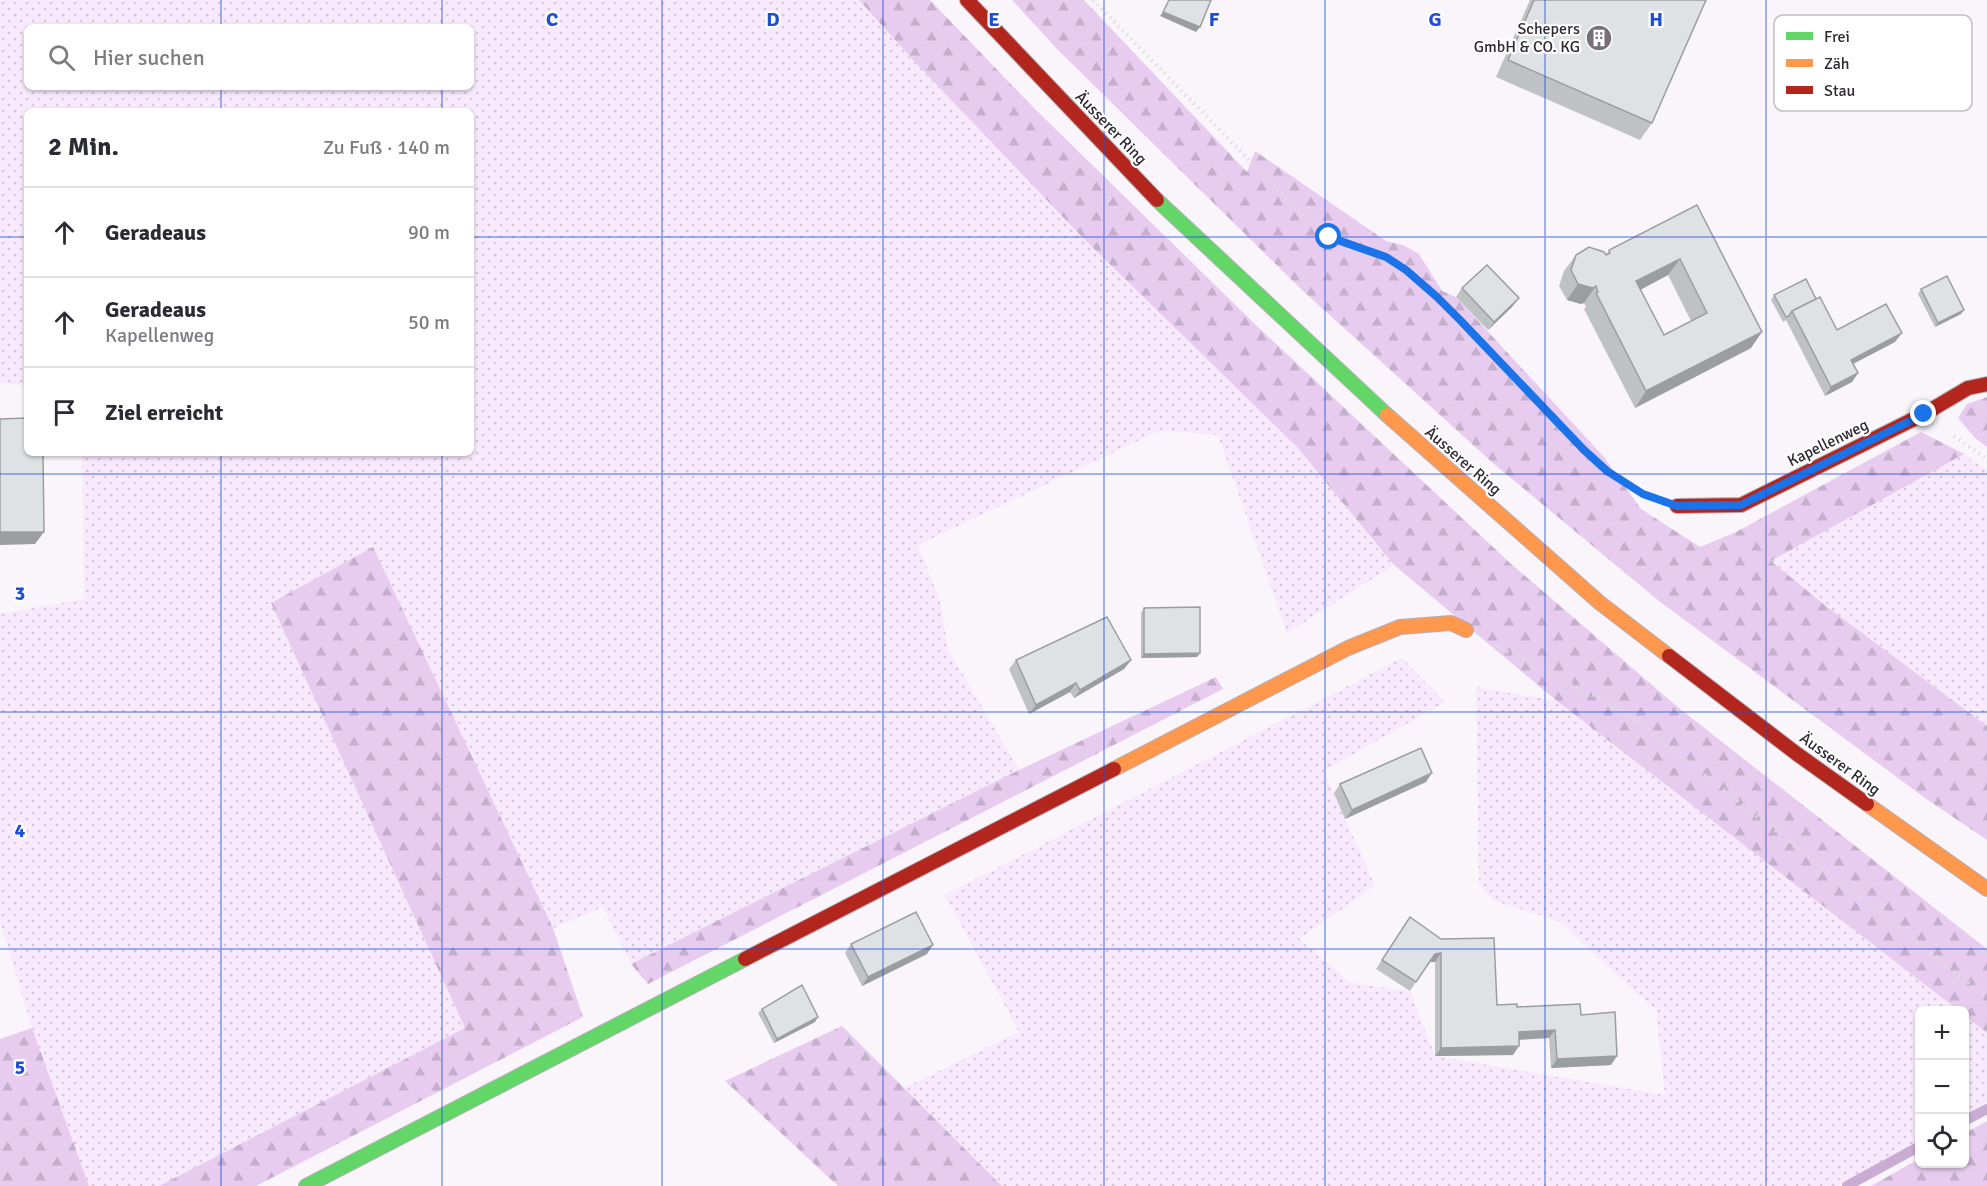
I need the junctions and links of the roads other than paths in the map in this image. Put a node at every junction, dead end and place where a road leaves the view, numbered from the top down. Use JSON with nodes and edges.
{"nodes":[{"id":1,"x":967,"y":0,"type":"edge"},
{"id":2,"x":1987,"y":384,"type":"edge"},
{"id":3,"x":1677,"y":506,"type":"road end"},
{"id":4,"x":1466,"y":630,"type":"road end"},
{"id":5,"x":1987,"y":890,"type":"edge"},
{"id":6,"x":306,"y":1186,"type":"edge"}],
"edges":[{"from":1,"to":5,"type":"street","name":"Äusserer Ring"},
{"from":2,"to":3,"type":"street","name":"Kapellenweg"},
{"from":4,"to":6,"type":"street"}]}
